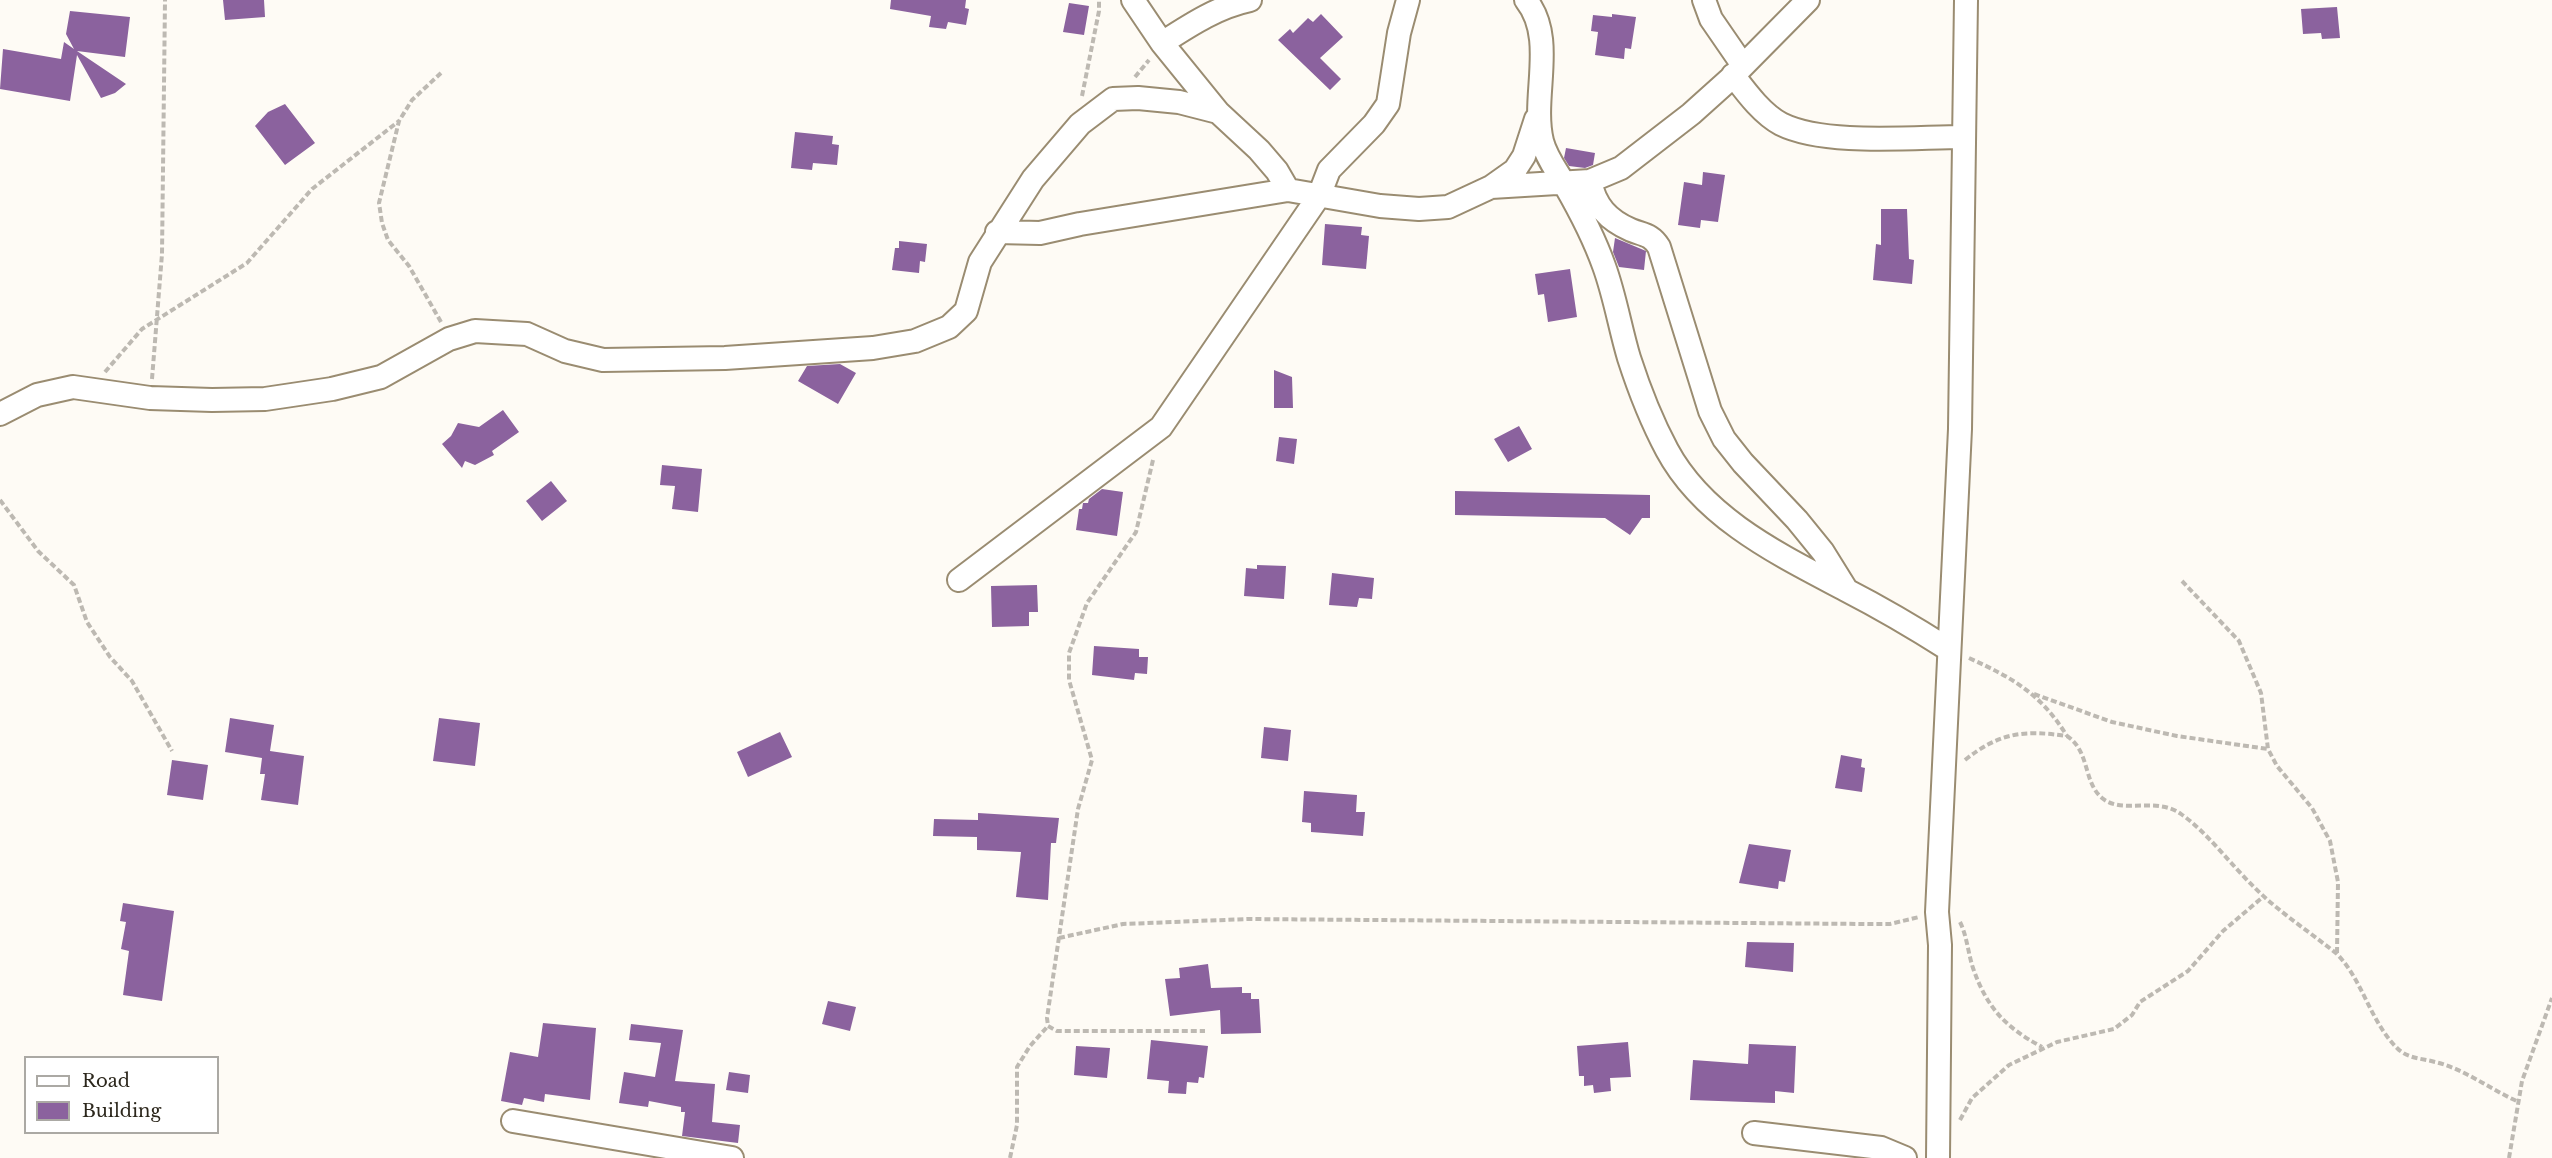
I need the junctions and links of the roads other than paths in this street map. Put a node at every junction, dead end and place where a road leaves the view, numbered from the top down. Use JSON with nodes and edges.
{"nodes":[{"id":1,"x":1133,"y":0,"type":"edge"},
{"id":2,"x":1250,"y":0,"type":"edge"},
{"id":3,"x":1408,"y":0,"type":"edge"},
{"id":4,"x":1808,"y":0,"type":"edge"},
{"id":5,"x":1966,"y":0,"type":"edge"},
{"id":6,"x":1701,"y":2,"type":"edge"},
{"id":7,"x":1531,"y":4,"type":"edge"},
{"id":8,"x":1162,"y":43,"type":"junction"},
{"id":9,"x":1737,"y":70,"type":"junction"},
{"id":10,"x":1539,"y":109,"type":"junction"},
{"id":11,"x":1218,"y":112,"type":"junction"},
{"id":12,"x":1963,"y":136,"type":"junction"},
{"id":13,"x":1590,"y":181,"type":"junction"},
{"id":14,"x":1565,"y":184,"type":"junction"},
{"id":15,"x":1491,"y":187,"type":"junction"},
{"id":16,"x":1288,"y":190,"type":"junction"},
{"id":17,"x":1319,"y":196,"type":"junction"},
{"id":18,"x":997,"y":232,"type":"junction"},
{"id":19,"x":0,"y":414,"type":"edge"},
{"id":20,"x":959,"y":580,"type":"dead end"},
{"id":21,"x":1846,"y":589,"type":"junction"},
{"id":22,"x":1948,"y":649,"type":"junction"},
{"id":23,"x":513,"y":1121,"type":"dead end"},
{"id":24,"x":1754,"y":1133,"type":"dead end"},
{"id":25,"x":732,"y":1158,"type":"edge"},
{"id":26,"x":1905,"y":1158,"type":"edge"},
{"id":27,"x":1938,"y":1158,"type":"edge"}],
"edges":[{"from":1,"to":8,"type":"street"},
{"from":2,"to":8,"type":"street"},
{"from":3,"to":17,"type":"street"},
{"from":4,"to":9,"type":"street"},
{"from":5,"to":12,"type":"street"},
{"from":6,"to":9,"type":"street"},
{"from":7,"to":10,"type":"street"},
{"from":8,"to":11,"type":"street"},
{"from":9,"to":12,"type":"street"},
{"from":9,"to":13,"type":"street"},
{"from":10,"to":14,"type":"street"},
{"from":10,"to":15,"type":"street"},
{"from":11,"to":16,"type":"street"},
{"from":11,"to":18,"type":"street"},
{"from":12,"to":22,"type":"street"},
{"from":13,"to":14,"type":"street"},
{"from":13,"to":21,"type":"street"},
{"from":14,"to":15,"type":"street"},
{"from":14,"to":21,"type":"street"},
{"from":15,"to":17,"type":"street"},
{"from":16,"to":17,"type":"street"},
{"from":16,"to":18,"type":"street"},
{"from":17,"to":20,"type":"street"},
{"from":18,"to":19,"type":"street"},
{"from":21,"to":22,"type":"street"},
{"from":22,"to":27,"type":"street"},
{"from":23,"to":25,"type":"street"},
{"from":24,"to":26,"type":"street"}]}
